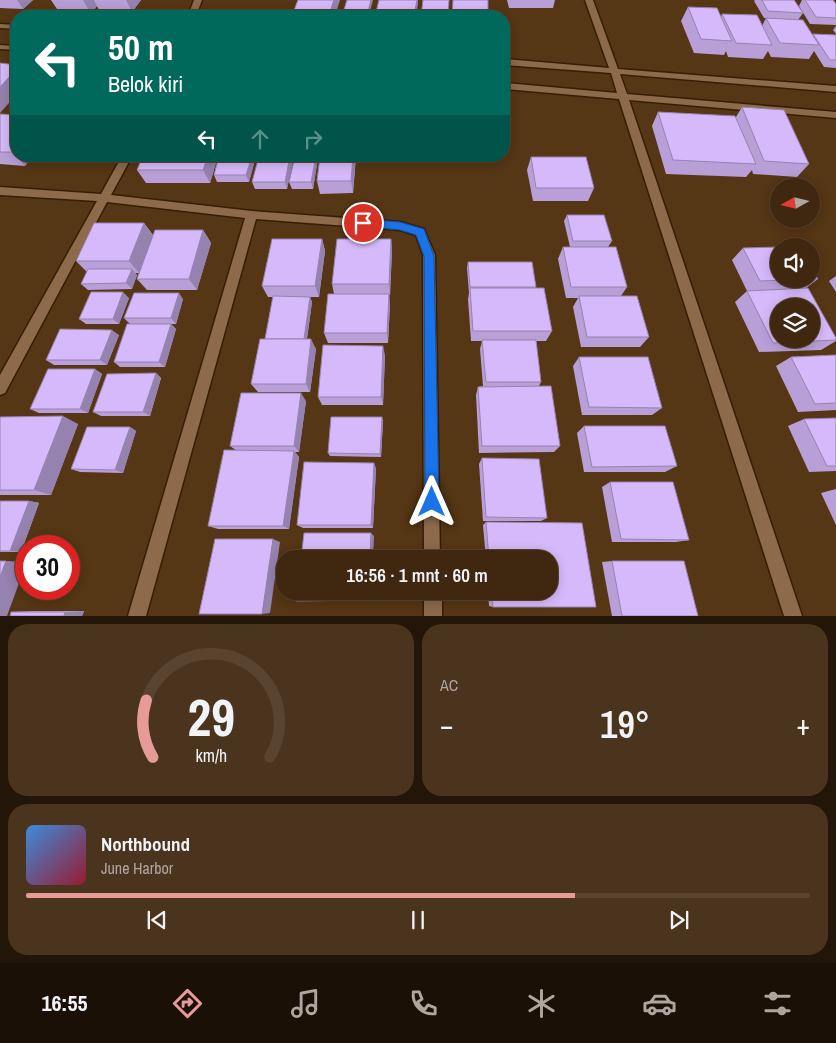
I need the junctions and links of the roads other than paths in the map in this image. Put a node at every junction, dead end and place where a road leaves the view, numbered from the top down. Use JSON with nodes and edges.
{"nodes":[{"id":1,"x":589,"y":0,"type":"edge"},
{"id":2,"x":510,"y":62,"type":"edge"},
{"id":3,"x":613,"y":71,"type":"junction"},
{"id":4,"x":510,"y":87,"type":"edge"},
{"id":5,"x":836,"y":89,"type":"edge"},
{"id":6,"x":623,"y":96,"type":"junction"},
{"id":7,"x":836,"y":115,"type":"edge"},
{"id":8,"x":124,"y":162,"type":"edge"},
{"id":9,"x":0,"y":191,"type":"edge"},
{"id":10,"x":105,"y":198,"type":"junction"},
{"id":11,"x":252,"y":215,"type":"junction"},
{"id":12,"x":0,"y":388,"type":"edge"},
{"id":13,"x":432,"y":550,"type":"edge"},
{"id":14,"x":433,"y":600,"type":"edge"},
{"id":15,"x":137,"y":616,"type":"edge"},
{"id":16,"x":433,"y":616,"type":"edge"},
{"id":17,"x":793,"y":616,"type":"edge"}],
"edges":[{"from":1,"to":3,"type":"street"},
{"from":2,"to":3,"type":"street"},
{"from":3,"to":5,"type":"street"},
{"from":3,"to":6,"type":"street"},
{"from":4,"to":6,"type":"street"},
{"from":6,"to":7,"type":"street"},
{"from":6,"to":17,"type":"street"},
{"from":8,"to":10,"type":"street"},
{"from":9,"to":10,"type":"street"},
{"from":10,"to":11,"type":"street"},
{"from":10,"to":12,"type":"street"},
{"from":11,"to":13,"type":"street"},
{"from":11,"to":15,"type":"street"},
{"from":14,"to":16,"type":"street"}]}
